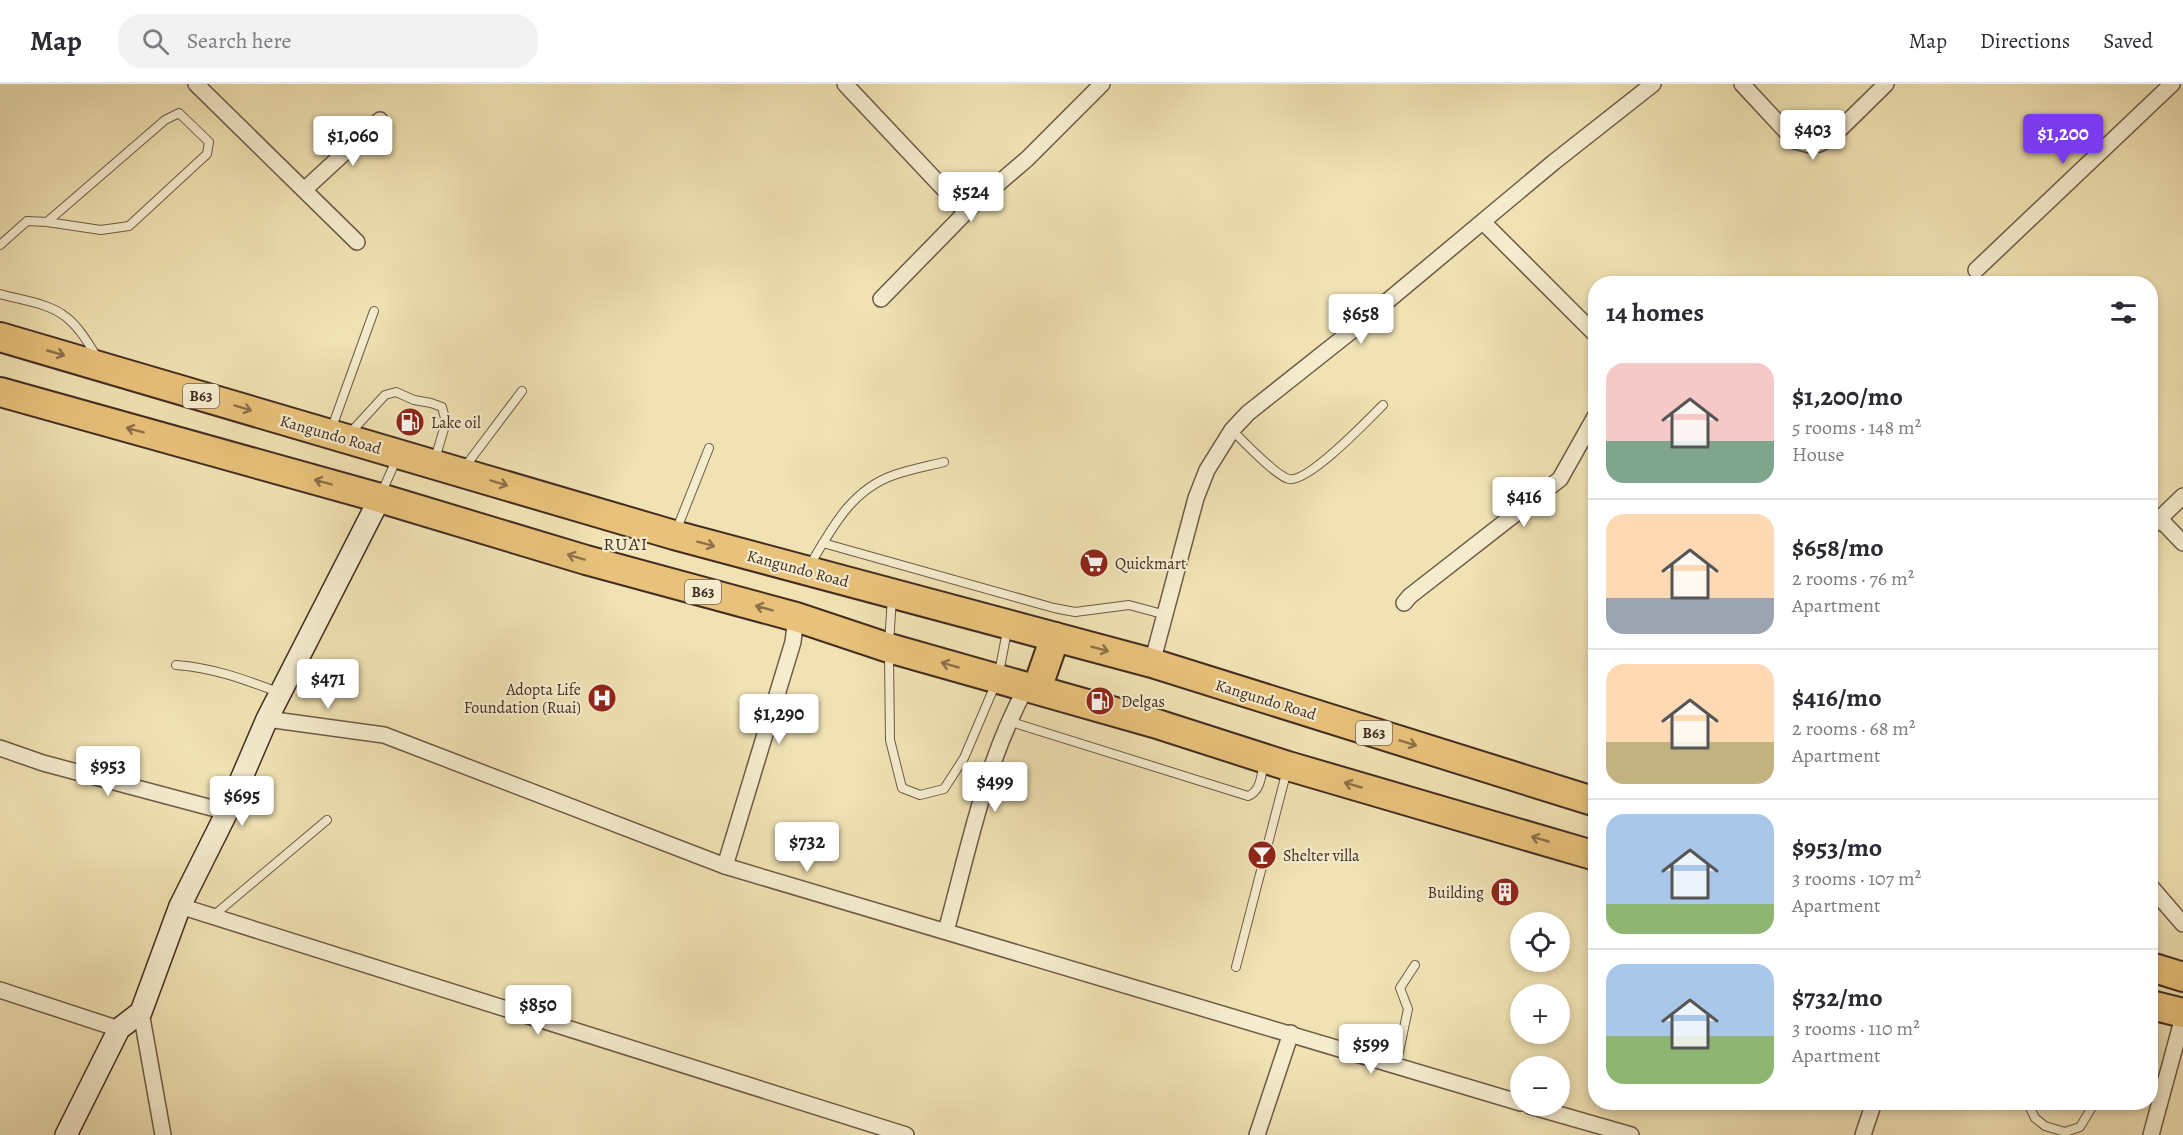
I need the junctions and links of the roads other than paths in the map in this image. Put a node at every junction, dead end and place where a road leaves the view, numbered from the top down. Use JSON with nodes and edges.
{"nodes":[{"id":1,"x":196,"y":84,"type":"edge"},
{"id":2,"x":845,"y":84,"type":"edge"},
{"id":3,"x":1102,"y":84,"type":"edge"},
{"id":4,"x":1653,"y":84,"type":"edge"},
{"id":5,"x":1742,"y":84,"type":"edge"},
{"id":6,"x":1886,"y":84,"type":"edge"},
{"id":7,"x":2172,"y":84,"type":"edge"},
{"id":8,"x":380,"y":120,"type":"dead end"},
{"id":9,"x":304,"y":190,"type":"junction"},
{"id":10,"x":971,"y":207,"type":"junction"},
{"id":11,"x":47,"y":222,"type":"junction"},
{"id":12,"x":1484,"y":223,"type":"junction"},
{"id":13,"x":357,"y":242,"type":"dead end"},
{"id":14,"x":0,"y":245,"type":"edge"},
{"id":15,"x":1976,"y":270,"type":"dead end"},
{"id":16,"x":0,"y":294,"type":"edge"},
{"id":17,"x":881,"y":299,"type":"dead end"},
{"id":18,"x":374,"y":311,"type":"dead end"},
{"id":19,"x":1588,"y":327,"type":"edge"},
{"id":20,"x":0,"y":337,"type":"edge"},
{"id":21,"x":103,"y":367,"type":"junction"},
{"id":22,"x":522,"y":391,"type":"dead end"},
{"id":23,"x":0,"y":392,"type":"edge"},
{"id":24,"x":1383,"y":405,"type":"dead end"},
{"id":25,"x":1588,"y":429,"type":"edge"},
{"id":26,"x":1232,"y":430,"type":"junction"},
{"id":27,"x":338,"y":436,"type":"junction"},
{"id":28,"x":709,"y":448,"type":"dead end"},
{"id":29,"x":399,"y":454,"type":"junction"},
{"id":30,"x":944,"y":462,"type":"dead end"},
{"id":31,"x":433,"y":464,"type":"junction"},
{"id":32,"x":461,"y":472,"type":"junction"},
{"id":33,"x":2183,"y":496,"type":"edge"},
{"id":34,"x":380,"y":498,"type":"junction"},
{"id":35,"x":2158,"y":520,"type":"edge"},
{"id":36,"x":2158,"y":525,"type":"edge"},
{"id":37,"x":674,"y":535,"type":"junction"},
{"id":38,"x":824,"y":543,"type":"junction"},
{"id":39,"x":2183,"y":543,"type":"edge"},
{"id":40,"x":807,"y":571,"type":"junction"},
{"id":41,"x":892,"y":593,"type":"junction"},
{"id":42,"x":1404,"y":603,"type":"dead end"},
{"id":43,"x":1166,"y":615,"type":"junction"},
{"id":44,"x":796,"y":617,"type":"junction"},
{"id":45,"x":1009,"y":625,"type":"junction"},
{"id":46,"x":1055,"y":637,"type":"junction"},
{"id":47,"x":889,"y":648,"type":"junction"},
{"id":48,"x":1152,"y":663,"type":"junction"},
{"id":49,"x":176,"y":665,"type":"dead end"},
{"id":50,"x":998,"y":678,"type":"junction"},
{"id":51,"x":1032,"y":688,"type":"junction"},
{"id":52,"x":281,"y":693,"type":"junction"},
{"id":53,"x":267,"y":719,"type":"junction"},
{"id":54,"x":1008,"y":721,"type":"junction"},
{"id":55,"x":0,"y":748,"type":"edge"},
{"id":56,"x":1277,"y":762,"type":"junction"},
{"id":57,"x":1588,"y":799,"type":"edge"},
{"id":58,"x":228,"y":812,"type":"junction"},
{"id":59,"x":327,"y":820,"type":"dead end"},
{"id":60,"x":1588,"y":854,"type":"edge"},
{"id":61,"x":725,"y":866,"type":"junction"},
{"id":62,"x":2158,"y":895,"type":"edge"},
{"id":63,"x":180,"y":906,"type":"junction"},
{"id":64,"x":212,"y":916,"type":"junction"},
{"id":65,"x":2183,"y":924,"type":"edge"},
{"id":66,"x":946,"y":931,"type":"junction"},
{"id":67,"x":1415,"y":965,"type":"dead end"},
{"id":68,"x":1236,"y":967,"type":"dead end"},
{"id":69,"x":2158,"y":969,"type":"edge"},
{"id":70,"x":2183,"y":977,"type":"edge"},
{"id":71,"x":0,"y":990,"type":"edge"},
{"id":72,"x":2158,"y":1007,"type":"edge"},
{"id":73,"x":141,"y":1012,"type":"junction"},
{"id":74,"x":2183,"y":1013,"type":"edge"},
{"id":75,"x":2183,"y":1017,"type":"edge"},
{"id":76,"x":119,"y":1029,"type":"junction"},
{"id":77,"x":1291,"y":1034,"type":"junction"},
{"id":78,"x":1396,"y":1066,"type":"junction"},
{"id":79,"x":1510,"y":1100,"type":"edge"},
{"id":80,"x":2158,"y":1109,"type":"edge"},
{"id":81,"x":1871,"y":1110,"type":"edge"},
{"id":82,"x":2030,"y":1110,"type":"edge"},
{"id":83,"x":2090,"y":1110,"type":"edge"},
{"id":84,"x":2158,"y":1110,"type":"edge"},
{"id":85,"x":1565,"y":1116,"type":"edge"},
{"id":86,"x":66,"y":1135,"type":"edge"},
{"id":87,"x":164,"y":1135,"type":"edge"},
{"id":88,"x":906,"y":1135,"type":"edge"},
{"id":89,"x":1257,"y":1135,"type":"edge"},
{"id":90,"x":1631,"y":1135,"type":"edge"},
{"id":91,"x":1863,"y":1135,"type":"edge"},
{"id":92,"x":2151,"y":1135,"type":"edge"}],
"edges":[{"from":1,"to":9,"type":"street"},
{"from":2,"to":10,"type":"street"},
{"from":3,"to":10,"type":"street"},
{"from":4,"to":12,"type":"street"},
{"from":5,"to":6,"type":"street"},
{"from":7,"to":15,"type":"street"},
{"from":8,"to":9,"type":"street"},
{"from":9,"to":13,"type":"street"},
{"from":10,"to":17,"type":"street"},
{"from":11,"to":11,"type":"lane"},
{"from":11,"to":14,"type":"lane"},
{"from":12,"to":19,"type":"street"},
{"from":12,"to":26,"type":"street"},
{"from":16,"to":21,"type":"lane"},
{"from":18,"to":27,"type":"lane"},
{"from":20,"to":21,"type":"highway","name":"Kangundo Road","number":"B63","one_way":true},
{"from":21,"to":27,"type":"highway","name":"Kangundo Road","number":"B63","one_way":true},
{"from":22,"to":32,"type":"lane"},
{"from":34,"to":23,"type":"highway","number":"B63","one_way":true},
{"from":24,"to":26,"type":"lane"},
{"from":25,"to":42,"type":"street"},
{"from":26,"to":43,"type":"street"},
{"from":27,"to":29,"type":"highway","name":"Kangundo Road","number":"B63"},
{"from":27,"to":31,"type":"lane"},
{"from":28,"to":37,"type":"lane"},
{"from":29,"to":31,"type":"highway","name":"Kangundo Road","number":"B63"},
{"from":29,"to":34,"type":"lane"},
{"from":30,"to":38,"type":"lane"},
{"from":31,"to":32,"type":"highway","name":"Kangundo Road","number":"B63"},
{"from":32,"to":37,"type":"highway","name":"Kangundo Road","number":"B63","one_way":true},
{"from":33,"to":35,"type":"street"},
{"from":44,"to":34,"type":"highway","number":"B63","one_way":true},
{"from":34,"to":52,"type":"street"},
{"from":36,"to":39,"type":"street"},
{"from":37,"to":40,"type":"highway","name":"Kangundo Road","number":"B63","one_way":true},
{"from":38,"to":40,"type":"lane"},
{"from":38,"to":43,"type":"lane"},
{"from":40,"to":41,"type":"highway","name":"Kangundo Road","number":"B63"},
{"from":41,"to":45,"type":"highway","name":"Kangundo Road","number":"B63"},
{"from":41,"to":47,"type":"lane"},
{"from":43,"to":48,"type":"street"},
{"from":44,"to":47,"type":"highway","number":"B63"},
{"from":44,"to":61,"type":"street"},
{"from":45,"to":46,"type":"highway","name":"Kangundo Road","number":"B63"},
{"from":45,"to":50,"type":"lane"},
{"from":46,"to":48,"type":"highway","name":"Kangundo Road","number":"B63","one_way":true},
{"from":46,"to":51,"type":"highway"},
{"from":50,"to":47,"type":"highway","number":"B63","one_way":true},
{"from":47,"to":50,"type":"lane"},
{"from":48,"to":57,"type":"highway","name":"Kangundo Road","number":"B63","one_way":true},
{"from":49,"to":52,"type":"lane"},
{"from":50,"to":51,"type":"highway","number":"B63"},
{"from":51,"to":54,"type":"street"},
{"from":51,"to":56,"type":"highway","number":"B63"},
{"from":52,"to":53,"type":"street"},
{"from":53,"to":58,"type":"street"},
{"from":53,"to":61,"type":"street"},
{"from":54,"to":56,"type":"lane"},
{"from":54,"to":66,"type":"street"},
{"from":55,"to":58,"type":"street"},
{"from":60,"to":56,"type":"highway","number":"B63","one_way":true},
{"from":56,"to":68,"type":"lane"},
{"from":58,"to":63,"type":"street"},
{"from":59,"to":64,"type":"lane"},
{"from":61,"to":66,"type":"street"},
{"from":62,"to":65,"type":"street"},
{"from":63,"to":64,"type":"street"},
{"from":63,"to":73,"type":"street"},
{"from":64,"to":88,"type":"street"},
{"from":66,"to":77,"type":"street"},
{"from":67,"to":78,"type":"lane"},
{"from":69,"to":70,"type":"highway"},
{"from":71,"to":76,"type":"street"},
{"from":72,"to":74,"type":"highway"},
{"from":73,"to":76,"type":"street"},
{"from":73,"to":87,"type":"street"},
{"from":75,"to":80,"type":"street"},
{"from":76,"to":86,"type":"street"},
{"from":77,"to":78,"type":"street"},
{"from":77,"to":89,"type":"street"},
{"from":78,"to":79,"type":"street"},
{"from":81,"to":91,"type":"street"},
{"from":82,"to":83,"type":"lane"},
{"from":84,"to":92,"type":"street"},
{"from":85,"to":90,"type":"street"}]}
